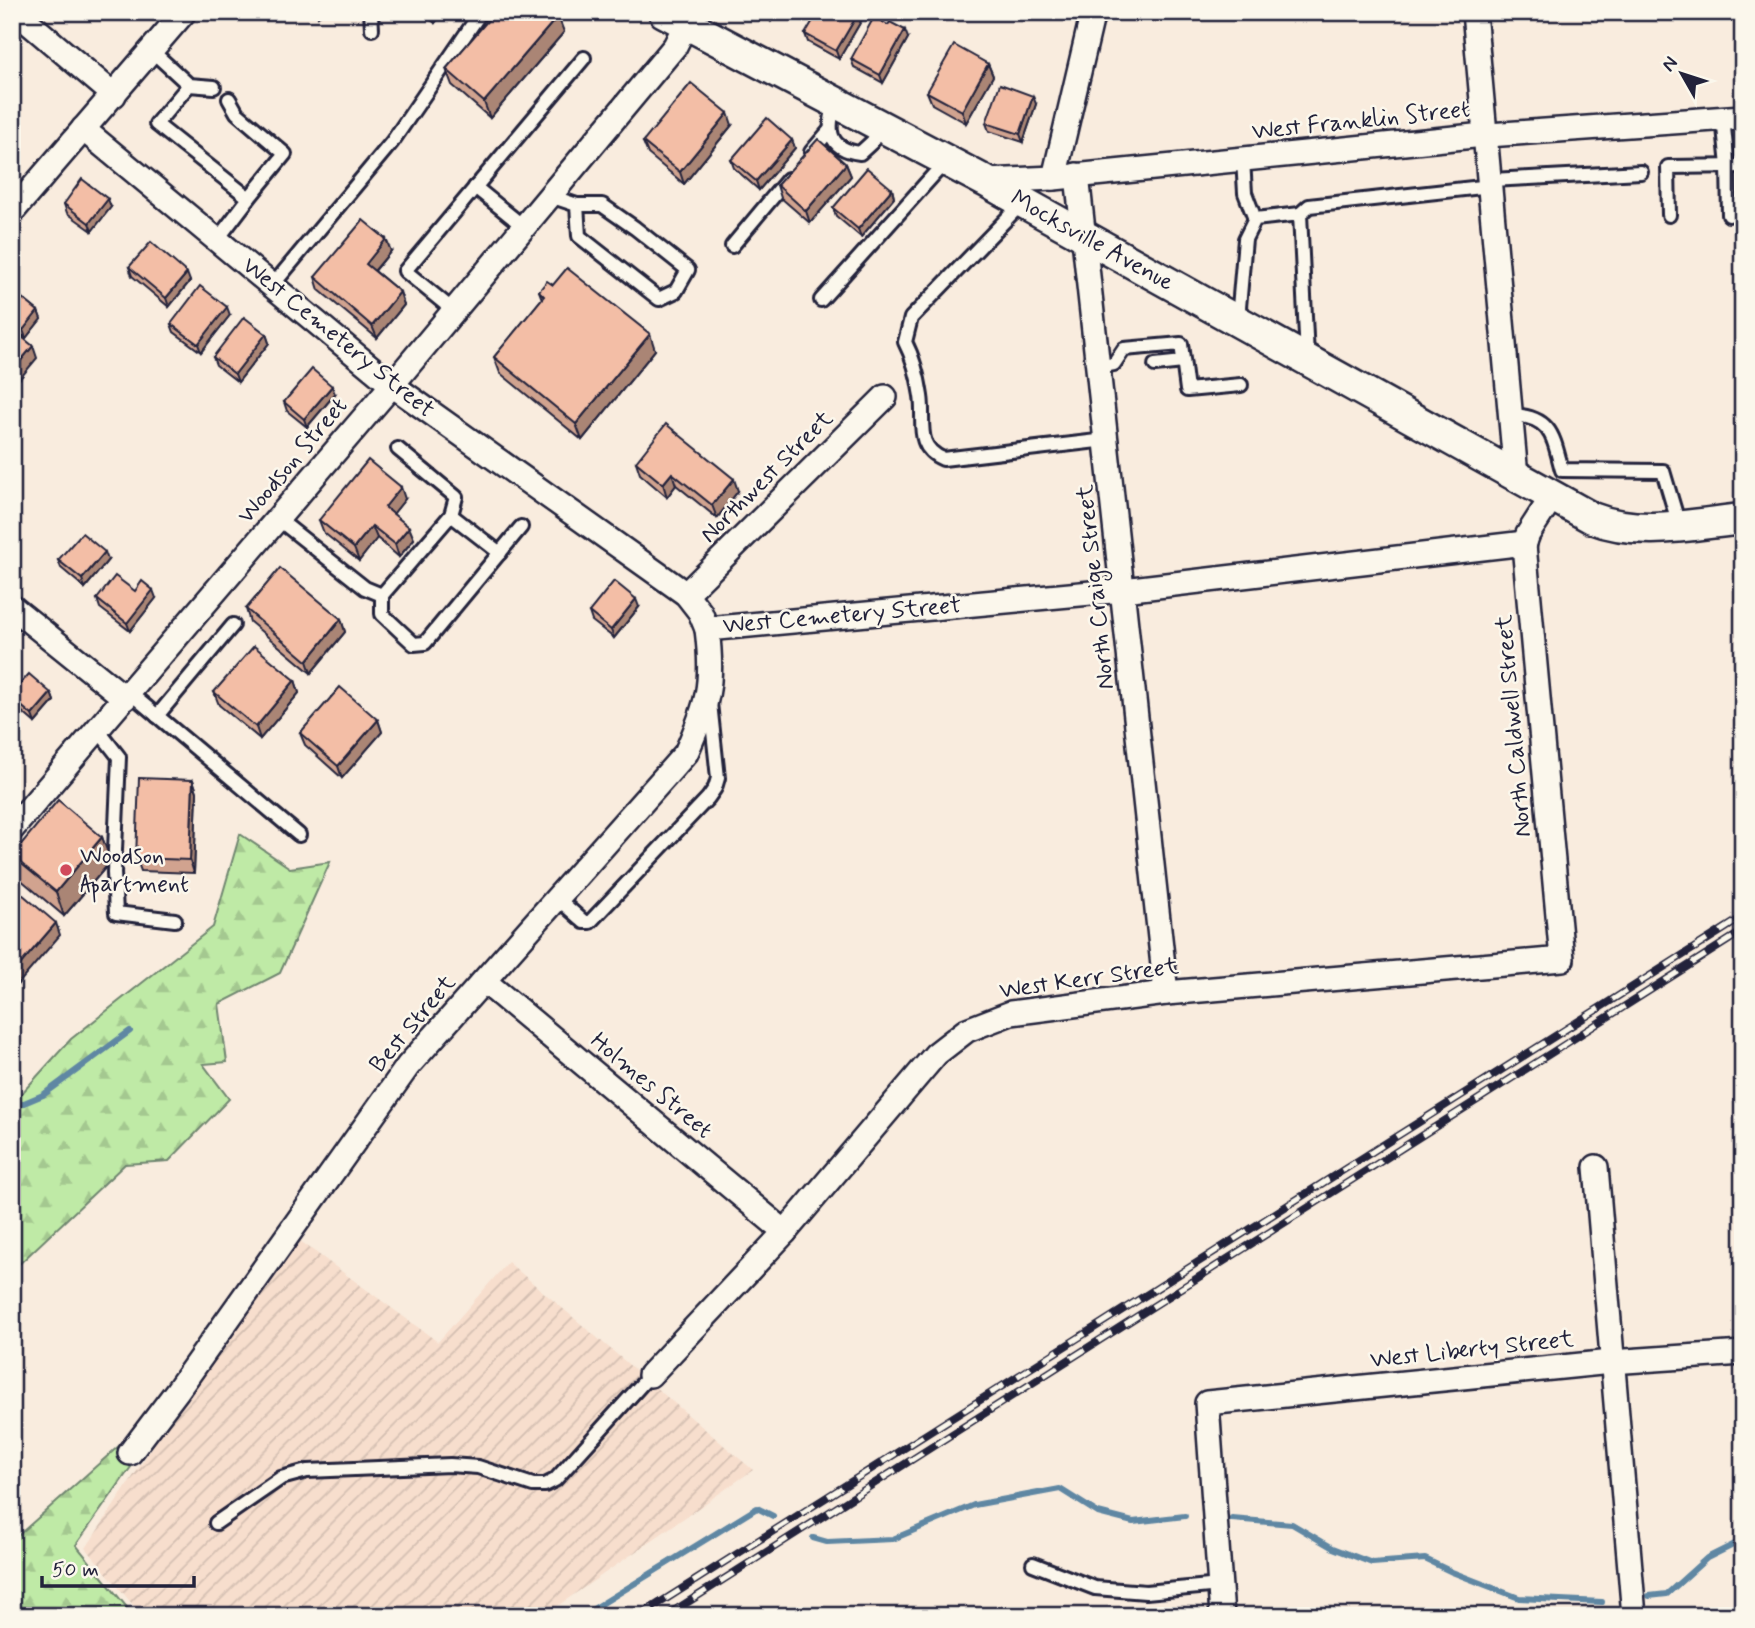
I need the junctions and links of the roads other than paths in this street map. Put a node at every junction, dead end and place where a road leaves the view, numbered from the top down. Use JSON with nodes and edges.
{"nodes":[{"id":1,"x":16,"y":12,"type":"edge"},
{"id":2,"x":184,"y":12,"type":"edge"},
{"id":3,"x":371,"y":12,"type":"edge"},
{"id":4,"x":481,"y":12,"type":"edge"},
{"id":5,"x":1093,"y":12,"type":"edge"},
{"id":6,"x":1474,"y":12,"type":"edge"},
{"id":7,"x":679,"y":16,"type":"edge"},
{"id":8,"x":372,"y":29,"type":"dead end"},
{"id":9,"x":152,"y":51,"type":"junction"},
{"id":10,"x":584,"y":58,"type":"dead end"},
{"id":11,"x":189,"y":85,"type":"junction"},
{"id":12,"x":215,"y":87,"type":"dead end"},
{"id":13,"x":114,"y":95,"type":"junction"},
{"id":14,"x":229,"y":99,"type":"dead end"},
{"id":15,"x":832,"y":117,"type":"junction"},
{"id":16,"x":1733,"y":118,"type":"edge"},
{"id":17,"x":83,"y":129,"type":"junction"},
{"id":18,"x":1487,"y":135,"type":"junction"},
{"id":19,"x":1243,"y":159,"type":"junction"},
{"id":20,"x":947,"y":161,"type":"junction"},
{"id":21,"x":803,"y":162,"type":"edge"},
{"id":22,"x":1728,"y":166,"type":"junction"},
{"id":23,"x":1743,"y":166,"type":"edge"},
{"id":24,"x":1641,"y":172,"type":"dead end"},
{"id":25,"x":794,"y":173,"type":"edge"},
{"id":26,"x":1077,"y":175,"type":"junction"},
{"id":27,"x":1054,"y":177,"type":"junction"},
{"id":28,"x":985,"y":181,"type":"junction"},
{"id":29,"x":1491,"y":183,"type":"junction"},
{"id":30,"x":475,"y":187,"type":"junction"},
{"id":31,"x":550,"y":196,"type":"junction"},
{"id":32,"x":249,"y":198,"type":"junction"},
{"id":33,"x":1022,"y":203,"type":"junction"},
{"id":34,"x":577,"y":205,"type":"junction"},
{"id":35,"x":12,"y":212,"type":"edge"},
{"id":36,"x":1300,"y":214,"type":"junction"},
{"id":37,"x":1669,"y":215,"type":"dead end"},
{"id":38,"x":1729,"y":215,"type":"dead end"},
{"id":39,"x":1255,"y":219,"type":"junction"},
{"id":40,"x":524,"y":227,"type":"junction"},
{"id":41,"x":1083,"y":237,"type":"junction"},
{"id":42,"x":216,"y":240,"type":"junction"},
{"id":43,"x":732,"y":246,"type":"dead end"},
{"id":44,"x":272,"y":286,"type":"junction"},
{"id":45,"x":821,"y":300,"type":"dead end"},
{"id":46,"x":454,"y":311,"type":"junction"},
{"id":47,"x":1238,"y":323,"type":"junction"},
{"id":48,"x":1307,"y":361,"type":"junction"},
{"id":49,"x":1183,"y":362,"type":"junction"},
{"id":50,"x":1155,"y":365,"type":"dead end"},
{"id":51,"x":1113,"y":366,"type":"junction"},
{"id":52,"x":392,"y":385,"type":"junction"},
{"id":53,"x":1241,"y":385,"type":"dead end"},
{"id":54,"x":885,"y":397,"type":"dead end"},
{"id":55,"x":1512,"y":415,"type":"junction"},
{"id":56,"x":1106,"y":440,"type":"junction"},
{"id":57,"x":398,"y":449,"type":"dead end"},
{"id":58,"x":1516,"y":476,"type":"junction"},
{"id":59,"x":1557,"y":483,"type":"junction"},
{"id":60,"x":451,"y":515,"type":"junction"},
{"id":61,"x":278,"y":519,"type":"junction"},
{"id":62,"x":1743,"y":519,"type":"edge"},
{"id":63,"x":1679,"y":525,"type":"junction"},
{"id":64,"x":521,"y":527,"type":"dead end"},
{"id":65,"x":1524,"y":542,"type":"junction"},
{"id":66,"x":500,"y":552,"type":"junction"},
{"id":67,"x":1123,"y":590,"type":"junction"},
{"id":68,"x":686,"y":594,"type":"junction"},
{"id":69,"x":382,"y":595,"type":"junction"},
{"id":70,"x":12,"y":607,"type":"edge"},
{"id":71,"x":233,"y":625,"type":"dead end"},
{"id":72,"x":707,"y":629,"type":"junction"},
{"id":73,"x":709,"y":688,"type":"junction"},
{"id":74,"x":127,"y":695,"type":"junction"},
{"id":75,"x":157,"y":716,"type":"junction"},
{"id":76,"x":97,"y":730,"type":"junction"},
{"id":77,"x":12,"y":829,"type":"edge"},
{"id":78,"x":299,"y":835,"type":"dead end"},
{"id":79,"x":557,"y":898,"type":"junction"},
{"id":80,"x":175,"y":920,"type":"dead end"},
{"id":81,"x":1562,"y":959,"type":"joint"},
{"id":82,"x":484,"y":981,"type":"junction"},
{"id":83,"x":1166,"y":993,"type":"junction"},
{"id":84,"x":1596,"y":1167,"type":"dead end"},
{"id":85,"x":785,"y":1232,"type":"junction"},
{"id":86,"x":1743,"y":1353,"type":"edge"},
{"id":87,"x":1611,"y":1362,"type":"junction"},
{"id":88,"x":650,"y":1375,"type":"joint"},
{"id":89,"x":130,"y":1453,"type":"dead end"},
{"id":90,"x":216,"y":1522,"type":"dead end"},
{"id":91,"x":1033,"y":1564,"type":"dead end"},
{"id":92,"x":1220,"y":1585,"type":"junction"},
{"id":93,"x":1222,"y":1616,"type":"edge"},
{"id":94,"x":1634,"y":1616,"type":"edge"}],
"edges":[{"from":1,"to":13,"type":"street"},
{"from":2,"to":9,"type":"street"},
{"from":3,"to":8,"type":"lane"},
{"from":4,"to":44,"type":"lane"},
{"from":5,"to":27,"type":"street"},
{"from":6,"to":18,"type":"street"},
{"from":7,"to":15,"type":"street","name":"Mocksville Avenue"},
{"from":7,"to":31,"type":"street","name":"Woodson Street"},
{"from":9,"to":11,"type":"lane"},
{"from":9,"to":13,"type":"street"},
{"from":10,"to":30,"type":"lane"},
{"from":11,"to":12,"type":"lane"},
{"from":11,"to":32,"type":"lane"},
{"from":13,"to":17,"type":"street"},
{"from":14,"to":32,"type":"lane"},
{"from":15,"to":20,"type":"street","name":"Mocksville Avenue"},
{"from":15,"to":21,"type":"lane"},
{"from":16,"to":18,"type":"street","name":"West Franklin Street"},
{"from":16,"to":22,"type":"lane"},
{"from":17,"to":35,"type":"street"},
{"from":17,"to":42,"type":"street","name":"West Cemetery Street"},
{"from":18,"to":19,"type":"street","name":"West Franklin Street"},
{"from":18,"to":29,"type":"street"},
{"from":19,"to":26,"type":"street","name":"West Franklin Street"},
{"from":19,"to":39,"type":"lane"},
{"from":20,"to":28,"type":"street","name":"Mocksville Avenue"},
{"from":20,"to":45,"type":"lane"},
{"from":22,"to":23,"type":"lane"},
{"from":22,"to":37,"type":"lane"},
{"from":22,"to":38,"type":"lane"},
{"from":24,"to":29,"type":"lane"},
{"from":25,"to":43,"type":"lane"},
{"from":26,"to":27,"type":"street","name":"West Franklin Street"},
{"from":26,"to":41,"type":"street","name":"North Craige Street"},
{"from":27,"to":28,"type":"street","name":"West Franklin Street"},
{"from":28,"to":33,"type":"street","name":"Mocksville Avenue"},
{"from":29,"to":36,"type":"lane"},
{"from":29,"to":55,"type":"street"},
{"from":30,"to":40,"type":"lane"},
{"from":30,"to":46,"type":"lane"},
{"from":31,"to":34,"type":"lane"},
{"from":31,"to":40,"type":"street","name":"Woodson Street"},
{"from":32,"to":42,"type":"lane"},
{"from":33,"to":41,"type":"street","name":"Mocksville Avenue"},
{"from":33,"to":56,"type":"lane"},
{"from":34,"to":34,"type":"lane"},
{"from":36,"to":39,"type":"lane"},
{"from":36,"to":48,"type":"lane"},
{"from":39,"to":47,"type":"lane"},
{"from":40,"to":46,"type":"street","name":"Woodson Street"},
{"from":41,"to":47,"type":"street","name":"Mocksville Avenue"},
{"from":41,"to":51,"type":"street","name":"North Craige Street"},
{"from":42,"to":44,"type":"street","name":"West Cemetery Street"},
{"from":44,"to":52,"type":"street","name":"West Cemetery Street"},
{"from":46,"to":52,"type":"street","name":"Woodson Street"},
{"from":47,"to":48,"type":"street","name":"Mocksville Avenue"},
{"from":48,"to":58,"type":"street","name":"Mocksville Avenue"},
{"from":49,"to":50,"type":"lane"},
{"from":49,"to":51,"type":"lane"},
{"from":49,"to":53,"type":"lane"},
{"from":51,"to":56,"type":"street","name":"North Craige Street"},
{"from":52,"to":61,"type":"street","name":"Woodson Street"},
{"from":52,"to":68,"type":"street","name":"West Cemetery Street"},
{"from":54,"to":68,"type":"street","name":"Northwest Street"},
{"from":55,"to":58,"type":"street"},
{"from":55,"to":59,"type":"lane"},
{"from":56,"to":67,"type":"street","name":"North Craige Street"},
{"from":57,"to":60,"type":"lane"},
{"from":58,"to":59,"type":"street"},
{"from":59,"to":63,"type":"street"},
{"from":59,"to":63,"type":"lane"},
{"from":59,"to":65,"type":"street"},
{"from":60,"to":66,"type":"lane"},
{"from":60,"to":69,"type":"lane"},
{"from":61,"to":69,"type":"lane"},
{"from":61,"to":74,"type":"street","name":"Woodson Street"},
{"from":62,"to":63,"type":"street"},
{"from":64,"to":66,"type":"lane"},
{"from":65,"to":67,"type":"street","name":"West Cemetery Street"},
{"from":65,"to":81,"type":"street","name":"North Caldwell Street"},
{"from":66,"to":69,"type":"lane"},
{"from":67,"to":72,"type":"street","name":"West Cemetery Street"},
{"from":67,"to":83,"type":"street","name":"North Craige Street"},
{"from":68,"to":72,"type":"street","name":"West Cemetery Street"},
{"from":70,"to":74,"type":"street"},
{"from":71,"to":75,"type":"lane"},
{"from":72,"to":73,"type":"street","name":"Best Street"},
{"from":73,"to":79,"type":"street","name":"Best Street"},
{"from":73,"to":79,"type":"lane"},
{"from":74,"to":75,"type":"lane"},
{"from":74,"to":76,"type":"street","name":"Woodson Street"},
{"from":75,"to":78,"type":"lane"},
{"from":76,"to":77,"type":"street","name":"Woodson Street"},
{"from":76,"to":80,"type":"lane"},
{"from":79,"to":82,"type":"street","name":"Best Street"},
{"from":81,"to":83,"type":"street","name":"West Kerr Street"},
{"from":82,"to":85,"type":"street","name":"Holmes Street"},
{"from":82,"to":89,"type":"street","name":"Best Street"},
{"from":83,"to":85,"type":"street","name":"West Kerr Street"},
{"from":84,"to":87,"type":"street"},
{"from":85,"to":88,"type":"street","name":"West Kerr Street"},
{"from":86,"to":87,"type":"street","name":"West Liberty Street"},
{"from":87,"to":92,"type":"street","name":"West Liberty Street"},
{"from":87,"to":94,"type":"street"},
{"from":88,"to":90,"type":"lane"},
{"from":91,"to":92,"type":"lane"},
{"from":92,"to":93,"type":"street"}]}
